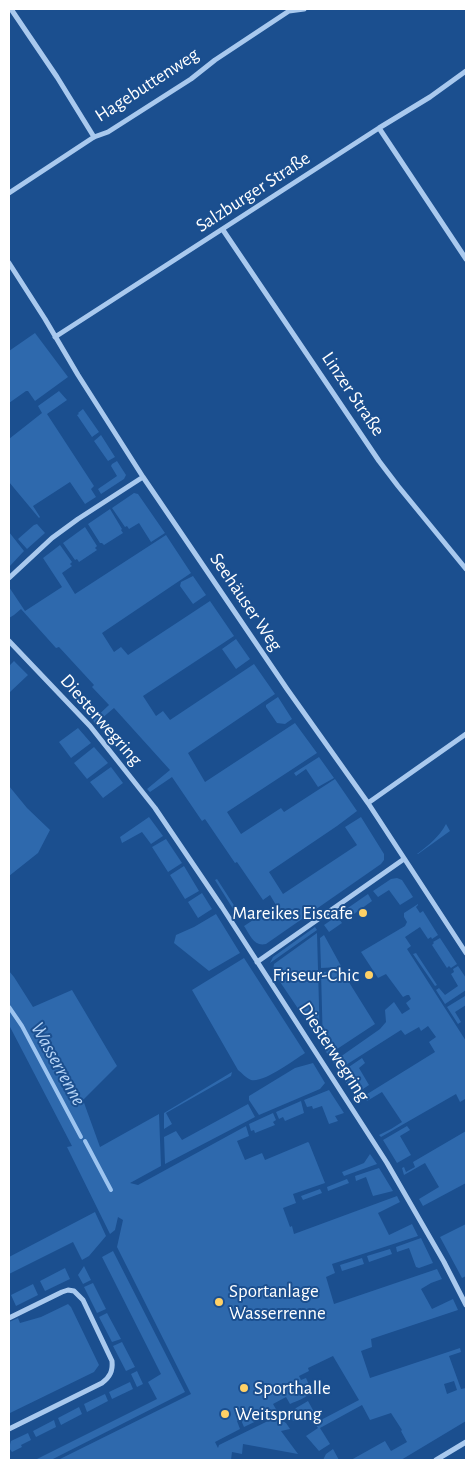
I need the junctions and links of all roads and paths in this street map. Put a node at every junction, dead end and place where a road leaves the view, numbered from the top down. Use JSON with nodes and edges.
{"nodes":[{"id":1,"x":11,"y":9,"type":"edge"},
{"id":2,"x":304,"y":9,"type":"edge"},
{"id":3,"x":288,"y":10,"type":"edge"},
{"id":4,"x":466,"y":71,"type":"edge"},
{"id":5,"x":379,"y":128,"type":"junction"},
{"id":6,"x":94,"y":136,"type":"junction"},
{"id":7,"x":9,"y":193,"type":"edge"},
{"id":8,"x":223,"y":230,"type":"junction"},
{"id":9,"x":466,"y":259,"type":"edge"},
{"id":10,"x":9,"y":263,"type":"edge"},
{"id":11,"x":56,"y":337,"type":"junction"},
{"id":12,"x":143,"y":477,"type":"junction"},
{"id":13,"x":466,"y":569,"type":"edge"},
{"id":14,"x":9,"y":578,"type":"edge"},
{"id":15,"x":9,"y":641,"type":"edge"},
{"id":16,"x":466,"y":734,"type":"edge"},
{"id":17,"x":368,"y":803,"type":"junction"},
{"id":18,"x":404,"y":859,"type":"junction"},
{"id":19,"x":466,"y":953,"type":"edge"},
{"id":20,"x":258,"y":962,"type":"junction"},
{"id":21,"x":466,"y":1305,"type":"edge"},
{"id":22,"x":9,"y":1318,"type":"edge"},
{"id":23,"x":9,"y":1429,"type":"edge"},
{"id":24,"x":466,"y":1442,"type":"edge"},
{"id":25,"x":436,"y":1460,"type":"edge"}],
"edges":[{"from":1,"to":6,"type":"street"},
{"from":2,"to":3,"type":"street","name":"Hagebuttenweg"},
{"from":3,"to":6,"type":"street","name":"Hagebuttenweg"},
{"from":4,"to":5,"type":"street","name":"Salzburger Straße"},
{"from":5,"to":8,"type":"street","name":"Salzburger Straße"},
{"from":5,"to":9,"type":"street"},
{"from":6,"to":7,"type":"street","name":"Hagebuttenweg"},
{"from":8,"to":11,"type":"street","name":"Salzburger Straße"},
{"from":8,"to":13,"type":"street","name":"Linzer Straße"},
{"from":10,"to":11,"type":"street","name":"Seehäuser Weg"},
{"from":11,"to":12,"type":"street","name":"Seehäuser Weg"},
{"from":12,"to":14,"type":"street"},
{"from":12,"to":17,"type":"street","name":"Seehäuser Weg"},
{"from":15,"to":20,"type":"street","name":"Diesterwegring"},
{"from":16,"to":17,"type":"street"},
{"from":17,"to":18,"type":"street","name":"Seehäuser Weg"},
{"from":18,"to":19,"type":"street","name":"Seehäuser Weg"},
{"from":18,"to":20,"type":"street"},
{"from":20,"to":21,"type":"street","name":"Diesterwegring"},
{"from":22,"to":23,"type":"street"},
{"from":24,"to":25,"type":"street"}]}
